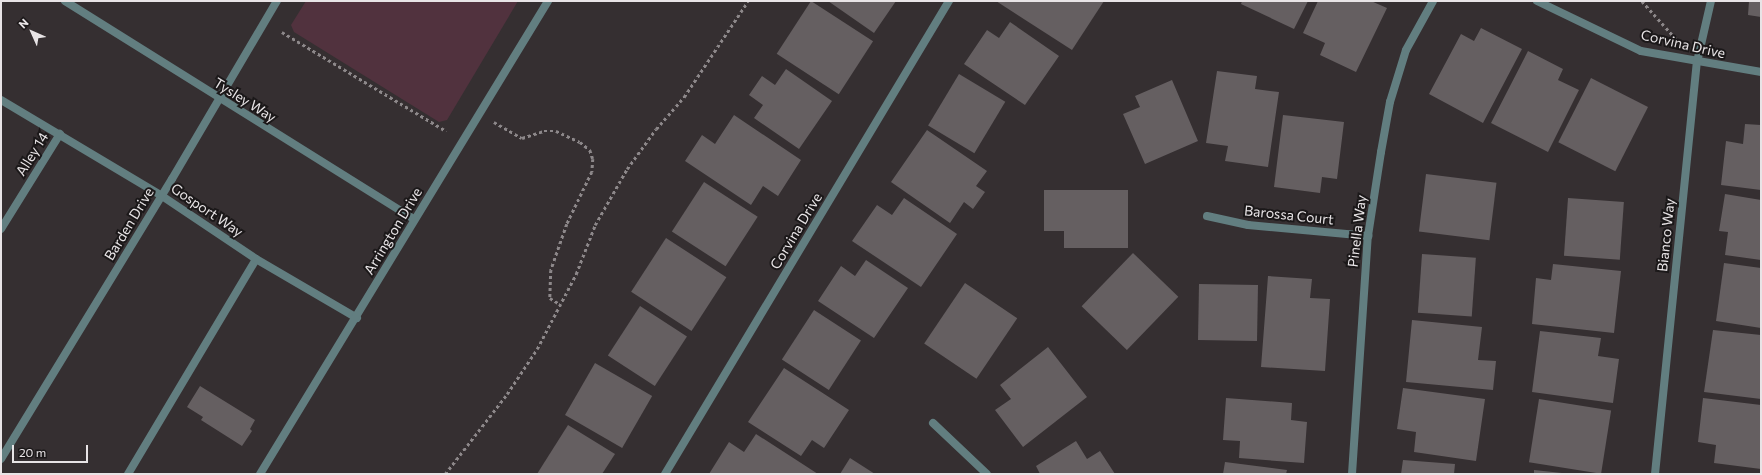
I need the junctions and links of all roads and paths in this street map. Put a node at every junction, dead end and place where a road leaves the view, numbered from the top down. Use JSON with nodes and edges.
{"nodes":[{"id":1,"x":64,"y":1,"type":"edge"},
{"id":2,"x":276,"y":1,"type":"edge"},
{"id":3,"x":548,"y":1,"type":"edge"},
{"id":4,"x":748,"y":1,"type":"edge"},
{"id":5,"x":949,"y":1,"type":"edge"},
{"id":6,"x":1433,"y":1,"type":"edge"},
{"id":7,"x":1537,"y":1,"type":"edge"},
{"id":8,"x":1642,"y":1,"type":"edge"},
{"id":9,"x":1711,"y":1,"type":"edge"},
{"id":10,"x":282,"y":32,"type":"dead end"},
{"id":11,"x":1697,"y":62,"type":"junction"},
{"id":12,"x":1761,"y":72,"type":"edge"},
{"id":13,"x":1,"y":100,"type":"edge"},
{"id":14,"x":220,"y":100,"type":"junction"},
{"id":15,"x":479,"y":114,"type":"junction"},
{"id":16,"x":446,"y":131,"type":"dead end"},
{"id":17,"x":60,"y":134,"type":"junction"},
{"id":18,"x":162,"y":196,"type":"junction"},
{"id":19,"x":1207,"y":216,"type":"dead end"},
{"id":20,"x":414,"y":219,"type":"junction"},
{"id":21,"x":1,"y":229,"type":"edge"},
{"id":22,"x":1368,"y":236,"type":"junction"},
{"id":23,"x":256,"y":259,"type":"junction"},
{"id":24,"x":561,"y":305,"type":"junction"},
{"id":25,"x":357,"y":318,"type":"junction"},
{"id":26,"x":933,"y":423,"type":"dead end"},
{"id":27,"x":1,"y":459,"type":"edge"},
{"id":28,"x":128,"y":474,"type":"edge"},
{"id":29,"x":260,"y":474,"type":"edge"},
{"id":30,"x":445,"y":474,"type":"edge"},
{"id":31,"x":665,"y":474,"type":"edge"},
{"id":32,"x":986,"y":474,"type":"edge"},
{"id":33,"x":1352,"y":474,"type":"edge"},
{"id":34,"x":1655,"y":474,"type":"edge"}],
"edges":[{"from":1,"to":14,"type":"street","name":"Tysley Way"},
{"from":2,"to":14,"type":"street","name":"Barden Drive"},
{"from":3,"to":15,"type":"street","name":"Arrington Drive"},
{"from":4,"to":24,"type":"path"},
{"from":5,"to":31,"type":"street","name":"Corvina Drive"},
{"from":6,"to":22,"type":"street","name":"Pinella Way"},
{"from":7,"to":11,"type":"street","name":"Corvina Drive"},
{"from":8,"to":11,"type":"path"},
{"from":9,"to":11,"type":"street","name":"Bianco Way"},
{"from":10,"to":16,"type":"path"},
{"from":11,"to":12,"type":"street","name":"Corvina Drive"},
{"from":11,"to":34,"type":"street","name":"Bianco Way"},
{"from":13,"to":17,"type":"street","name":"Gosport Way"},
{"from":14,"to":18,"type":"street","name":"Barden Drive"},
{"from":14,"to":20,"type":"street","name":"Tysley Way"},
{"from":15,"to":20,"type":"street","name":"Arrington Drive"},
{"from":15,"to":24,"type":"path"},
{"from":17,"to":18,"type":"street","name":"Gosport Way"},
{"from":17,"to":21,"type":"street","name":"Alley 14"},
{"from":18,"to":23,"type":"street","name":"Gosport Way"},
{"from":18,"to":27,"type":"street","name":"Barden Drive"},
{"from":19,"to":22,"type":"street","name":"Barossa Court"},
{"from":20,"to":25,"type":"street","name":"Arrington Drive"},
{"from":22,"to":33,"type":"street","name":"Pinella Way"},
{"from":23,"to":25,"type":"street","name":"Gosport Way"},
{"from":23,"to":28,"type":"street"},
{"from":24,"to":30,"type":"path"},
{"from":25,"to":29,"type":"street","name":"Arrington Drive"},
{"from":26,"to":32,"type":"street"}]}
